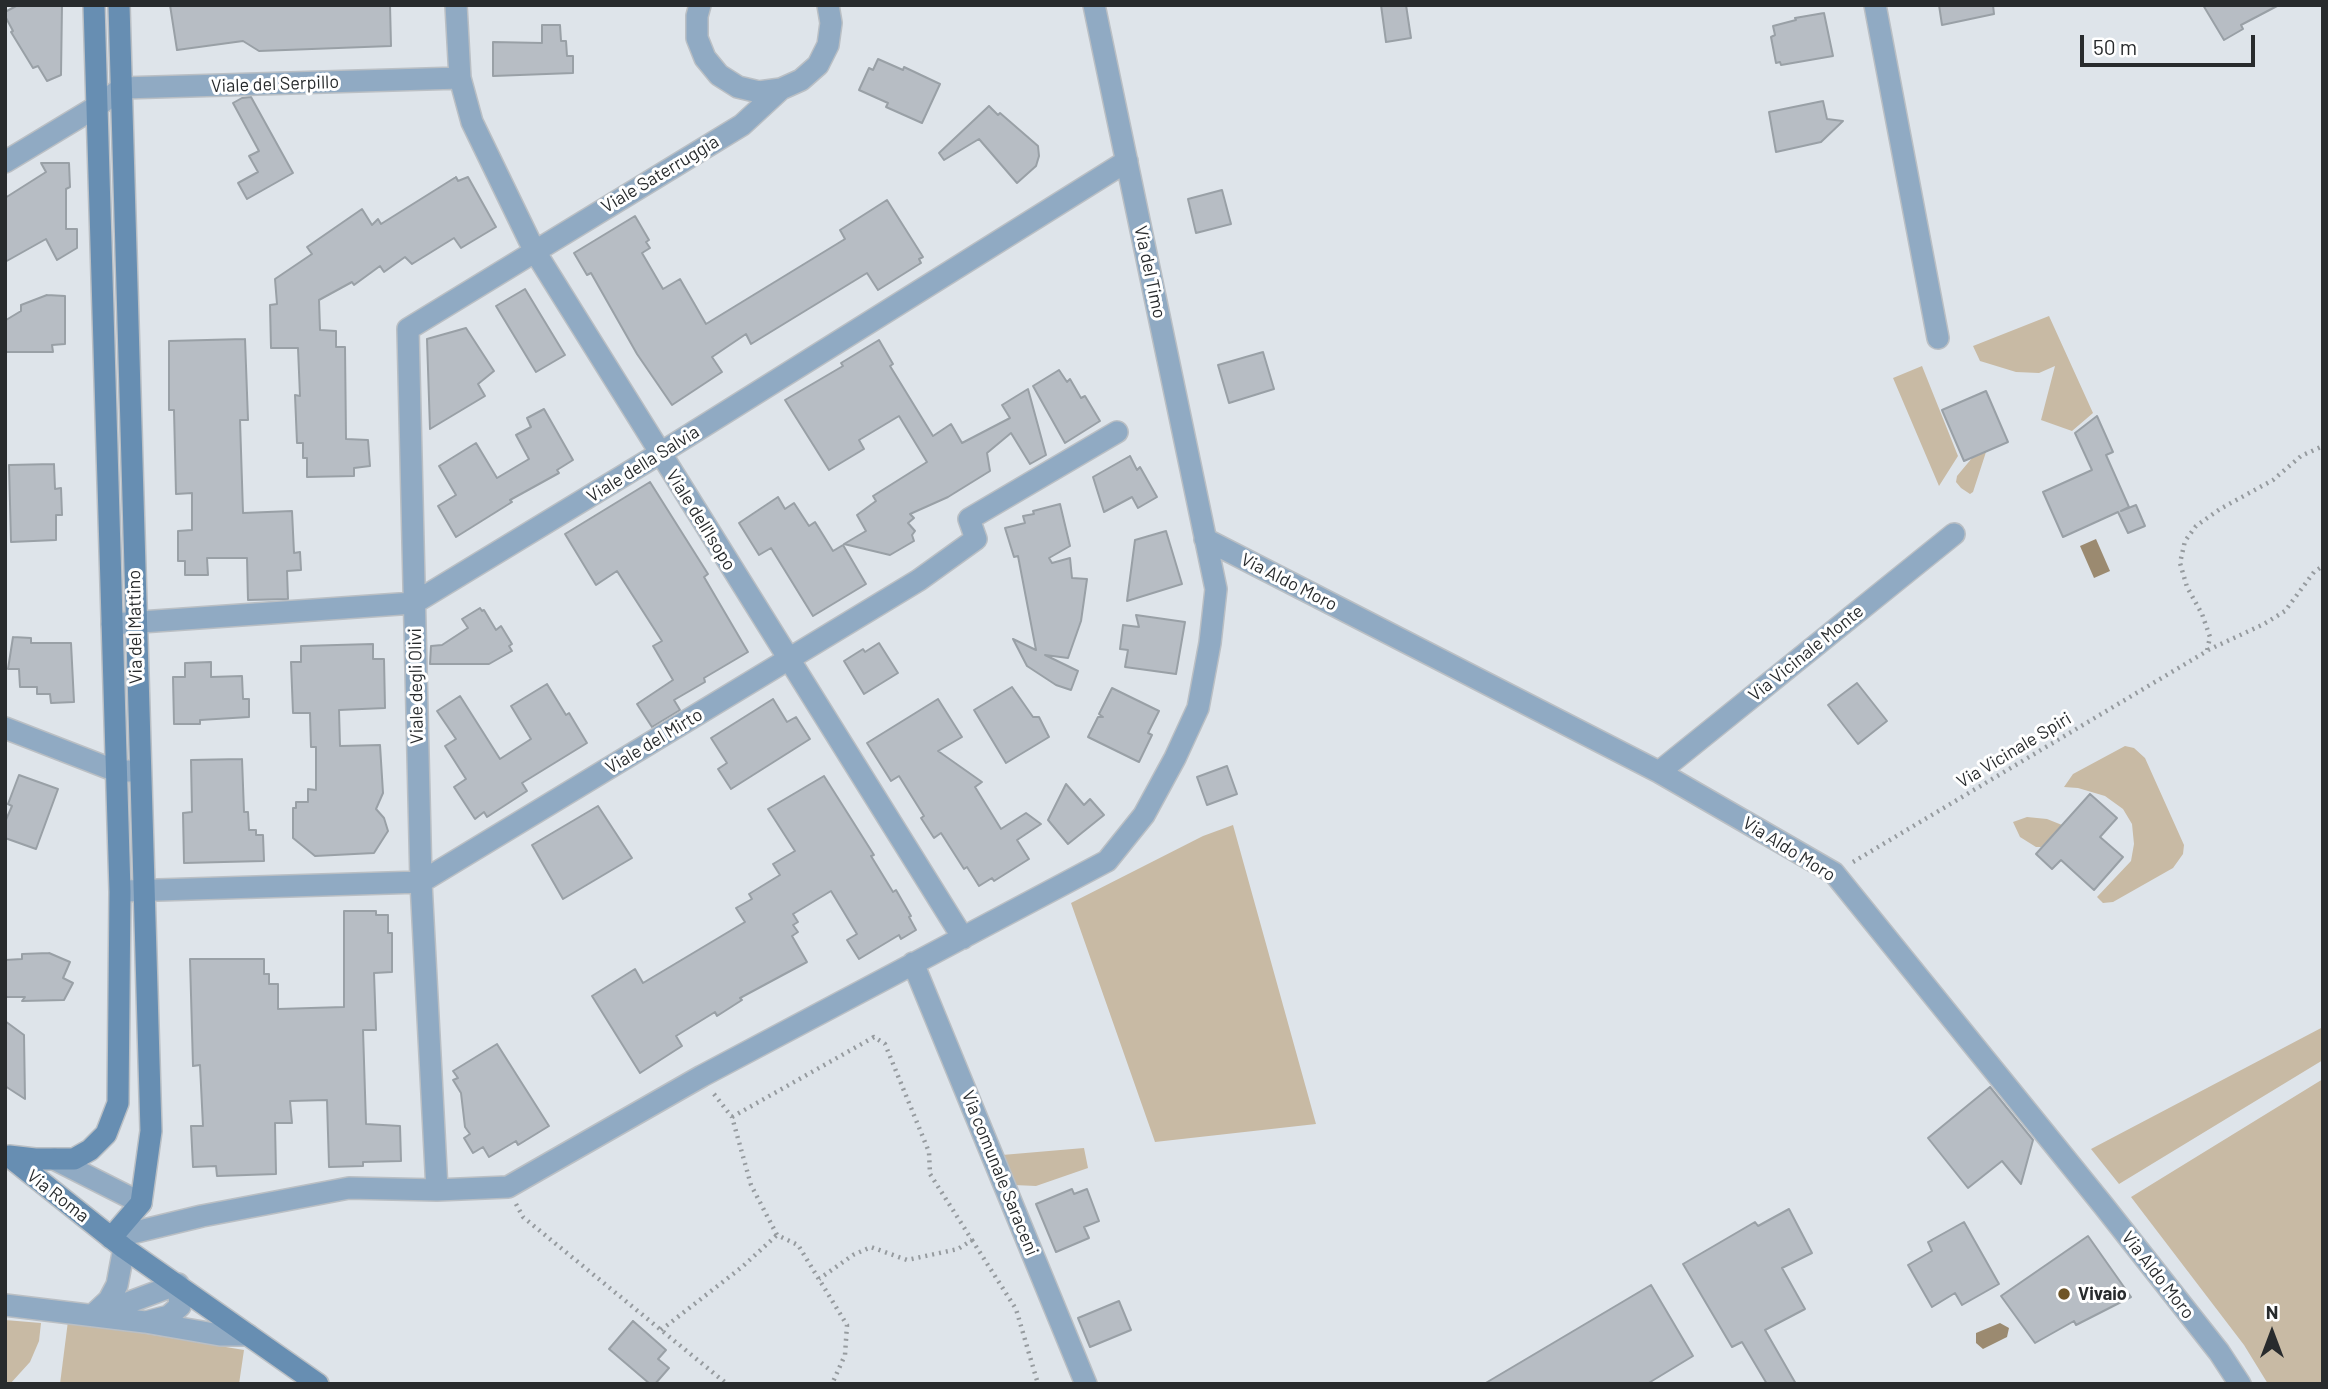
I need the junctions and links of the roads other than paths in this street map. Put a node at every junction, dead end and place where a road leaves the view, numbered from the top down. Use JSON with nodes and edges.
{"nodes":[{"id":1,"x":94,"y":5,"type":"edge"},
{"id":2,"x":119,"y":5,"type":"edge"},
{"id":3,"x":456,"y":5,"type":"edge"},
{"id":4,"x":700,"y":5,"type":"edge"},
{"id":5,"x":828,"y":5,"type":"edge"},
{"id":6,"x":1094,"y":5,"type":"edge"},
{"id":7,"x":1875,"y":5,"type":"edge"},
{"id":8,"x":460,"y":79,"type":"junction"},
{"id":9,"x":122,"y":88,"type":"junction"},
{"id":10,"x":781,"y":89,"type":"junction"},
{"id":11,"x":96,"y":107,"type":"junction"},
{"id":12,"x":1127,"y":161,"type":"junction"},
{"id":13,"x":5,"y":162,"type":"edge"},
{"id":14,"x":534,"y":250,"type":"junction"},
{"id":15,"x":128,"y":307,"type":"junction"},
{"id":16,"x":103,"y":308,"type":"junction"},
{"id":17,"x":1938,"y":338,"type":"dead end"},
{"id":18,"x":1117,"y":432,"type":"dead end"},
{"id":19,"x":659,"y":454,"type":"junction"},
{"id":20,"x":1954,"y":534,"type":"dead end"},
{"id":21,"x":1205,"y":538,"type":"junction"},
{"id":22,"x":414,"y":603,"type":"junction"},
{"id":23,"x":135,"y":623,"type":"junction"},
{"id":24,"x":112,"y":624,"type":"junction"},
{"id":25,"x":788,"y":659,"type":"junction"},
{"id":26,"x":5,"y":728,"type":"edge"},
{"id":27,"x":116,"y":771,"type":"junction"},
{"id":28,"x":139,"y":771,"type":"junction"},
{"id":29,"x":1659,"y":772,"type":"junction"},
{"id":30,"x":421,"y":882,"type":"junction"},
{"id":31,"x":143,"y":891,"type":"junction"},
{"id":32,"x":120,"y":892,"type":"junction"},
{"id":33,"x":963,"y":938,"type":"junction"},
{"id":34,"x":914,"y":963,"type":"junction"},
{"id":35,"x":7,"y":1155,"type":"edge"},
{"id":36,"x":54,"y":1159,"type":"junction"},
{"id":37,"x":437,"y":1190,"type":"junction"},
{"id":38,"x":141,"y":1203,"type":"junction"},
{"id":39,"x":118,"y":1243,"type":"junction"},
{"id":40,"x":178,"y":1284,"type":"junction"},
{"id":41,"x":5,"y":1305,"type":"edge"},
{"id":42,"x":92,"y":1315,"type":"junction"},
{"id":43,"x":145,"y":1322,"type":"junction"},
{"id":44,"x":247,"y":1335,"type":"junction"},
{"id":45,"x":318,"y":1384,"type":"edge"},
{"id":46,"x":1086,"y":1384,"type":"edge"},
{"id":47,"x":2240,"y":1384,"type":"edge"}],
"edges":[{"from":1,"to":11,"type":"main road","name":"Via del Mattino"},
{"from":2,"to":9,"type":"main road","name":"Via del Mattino"},
{"from":3,"to":8,"type":"street","name":"Viale dell'Isopo"},
{"from":4,"to":10,"type":"street"},
{"from":5,"to":10,"type":"street","name":"Viale Saterruggia"},
{"from":6,"to":12,"type":"street","name":"Via del Timo"},
{"from":7,"to":17,"type":"street"},
{"from":8,"to":9,"type":"street","name":"Viale del Serpillo"},
{"from":8,"to":14,"type":"street","name":"Viale dell'Isopo"},
{"from":9,"to":11,"type":"street"},
{"from":9,"to":15,"type":"main road","name":"Via del Mattino"},
{"from":10,"to":14,"type":"street","name":"Viale Saterruggia"},
{"from":11,"to":13,"type":"street"},
{"from":11,"to":16,"type":"main road","name":"Via del Mattino"},
{"from":12,"to":19,"type":"street","name":"Viale della Salvia"},
{"from":12,"to":21,"type":"street","name":"Via del Timo"},
{"from":14,"to":19,"type":"street","name":"Viale dell'Isopo"},
{"from":14,"to":22,"type":"street","name":"Viale degli Olivi"},
{"from":15,"to":16,"type":"street"},
{"from":15,"to":23,"type":"main road","name":"Via del Mattino"},
{"from":16,"to":24,"type":"main road","name":"Via del Mattino"},
{"from":18,"to":25,"type":"street","name":"Viale del Mirto"},
{"from":19,"to":22,"type":"street","name":"Viale della Salvia"},
{"from":19,"to":25,"type":"street","name":"Viale dell'Isopo"},
{"from":20,"to":29,"type":"street","name":"Via Vicinale Monte"},
{"from":21,"to":29,"type":"street","name":"Via Aldo Moro"},
{"from":21,"to":33,"type":"street","name":"Via del Timo"},
{"from":22,"to":23,"type":"street","name":"Viale della Salvia"},
{"from":22,"to":30,"type":"street","name":"Viale degli Olivi"},
{"from":23,"to":24,"type":"street","name":"Viale della Salvia"},
{"from":23,"to":28,"type":"main road","name":"Via del Mattino"},
{"from":24,"to":27,"type":"main road","name":"Via del Mattino"},
{"from":25,"to":30,"type":"street","name":"Viale del Mirto"},
{"from":25,"to":33,"type":"street","name":"Viale dell'Isopo"},
{"from":26,"to":27,"type":"street"},
{"from":27,"to":28,"type":"street"},
{"from":27,"to":32,"type":"main road","name":"Via del Mattino"},
{"from":28,"to":31,"type":"main road","name":"Via del Mattino"},
{"from":29,"to":47,"type":"street","name":"Via Aldo Moro"},
{"from":30,"to":31,"type":"street","name":"Viale del Mirto"},
{"from":30,"to":37,"type":"street","name":"Viale degli Olivi"},
{"from":31,"to":32,"type":"street","name":"Viale del Mirto"},
{"from":31,"to":38,"type":"main road","name":"Via del Mattino"},
{"from":32,"to":36,"type":"main road","name":"Via del Mattino"},
{"from":33,"to":34,"type":"street"},
{"from":34,"to":37,"type":"street"},
{"from":34,"to":46,"type":"street","name":"Via comunale Saraceni"},
{"from":35,"to":36,"type":"main road","name":"Via del Mattino"},
{"from":35,"to":39,"type":"main road","name":"Via Roma"},
{"from":36,"to":38,"type":"street"},
{"from":37,"to":39,"type":"street"},
{"from":38,"to":39,"type":"main road"},
{"from":39,"to":40,"type":"main road","name":"Via Roma"},
{"from":39,"to":42,"type":"street"},
{"from":40,"to":42,"type":"street"},
{"from":40,"to":43,"type":"street"},
{"from":40,"to":44,"type":"main road","name":"Via Roma"},
{"from":41,"to":42,"type":"street"},
{"from":42,"to":43,"type":"street"},
{"from":43,"to":44,"type":"street"},
{"from":44,"to":45,"type":"main road","name":"Via Roma"}]}
